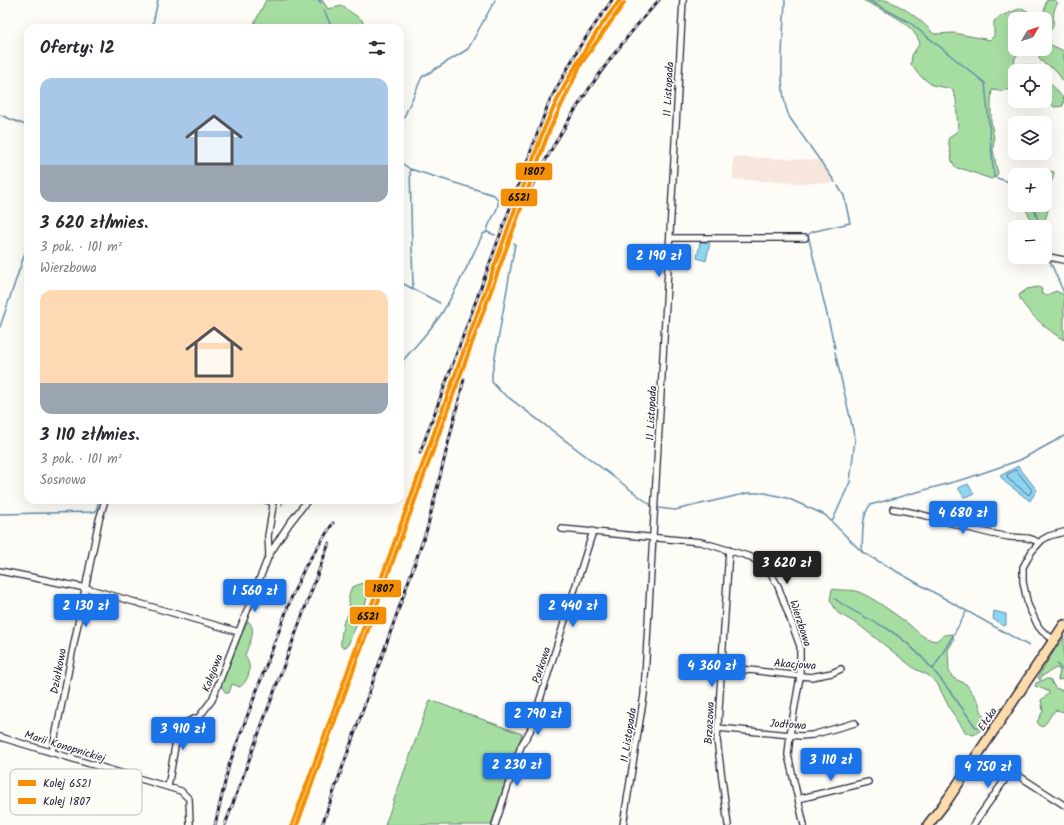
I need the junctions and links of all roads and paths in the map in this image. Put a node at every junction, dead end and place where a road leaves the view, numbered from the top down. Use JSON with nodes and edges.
{"nodes":[{"id":1,"x":683,"y":0,"type":"edge"},
{"id":2,"x":670,"y":238,"type":"junction"},
{"id":3,"x":805,"y":238,"type":"dead end"},
{"id":4,"x":1052,"y":258,"type":"edge"},
{"id":5,"x":1064,"y":260,"type":"edge"},
{"id":6,"x":104,"y":504,"type":"edge"},
{"id":7,"x":273,"y":504,"type":"edge"},
{"id":8,"x":305,"y":504,"type":"edge"},
{"id":9,"x":893,"y":509,"type":"dead end"},
{"id":10,"x":562,"y":529,"type":"dead end"},
{"id":11,"x":593,"y":531,"type":"junction"},
{"id":12,"x":1064,"y":532,"type":"edge"},
{"id":13,"x":653,"y":536,"type":"junction"},
{"id":14,"x":1039,"y":543,"type":"junction"},
{"id":15,"x":729,"y":550,"type":"junction"},
{"id":16,"x":269,"y":555,"type":"junction"},
{"id":17,"x":0,"y":571,"type":"edge"},
{"id":18,"x":86,"y":588,"type":"junction"},
{"id":19,"x":1064,"y":625,"type":"edge"},
{"id":20,"x":239,"y":632,"type":"junction"},
{"id":21,"x":1054,"y":640,"type":"junction"},
{"id":22,"x":722,"y":667,"type":"junction"},
{"id":23,"x":841,"y":669,"type":"dead end"},
{"id":24,"x":800,"y":677,"type":"junction"},
{"id":25,"x":855,"y":723,"type":"dead end"},
{"id":26,"x":718,"y":728,"type":"junction"},
{"id":27,"x":790,"y":734,"type":"junction"},
{"id":28,"x":0,"y":737,"type":"edge"},
{"id":29,"x":52,"y":752,"type":"junction"},
{"id":30,"x":108,"y":769,"type":"edge"},
{"id":31,"x":142,"y":779,"type":"edge"},
{"id":32,"x":868,"y":782,"type":"dead end"},
{"id":33,"x":168,"y":787,"type":"junction"},
{"id":34,"x":798,"y":799,"type":"junction"},
{"id":35,"x":1064,"y":805,"type":"edge"},
{"id":36,"x":976,"y":824,"type":"edge"},
{"id":37,"x":190,"y":825,"type":"edge"},
{"id":38,"x":495,"y":825,"type":"edge"},
{"id":39,"x":623,"y":825,"type":"edge"},
{"id":40,"x":728,"y":825,"type":"edge"},
{"id":41,"x":804,"y":825,"type":"edge"},
{"id":42,"x":928,"y":825,"type":"edge"}],
"edges":[{"from":1,"to":2,"type":"street","name":"11 Listopada"},
{"from":2,"to":3,"type":"street"},
{"from":2,"to":13,"type":"street","name":"11 Listopada"},
{"from":4,"to":5,"type":"street"},
{"from":6,"to":18,"type":"street","name":"Działkowa"},
{"from":7,"to":16,"type":"street","name":"Kolejowa"},
{"from":8,"to":16,"type":"street","name":"Kolejowa"},
{"from":9,"to":14,"type":"street"},
{"from":10,"to":11,"type":"street","name":"Wierzbowa"},
{"from":11,"to":13,"type":"street","name":"Wierzbowa"},
{"from":11,"to":38,"type":"street","name":"Parkowa"},
{"from":12,"to":14,"type":"street"},
{"from":13,"to":15,"type":"street","name":"Wierzbowa"},
{"from":13,"to":39,"type":"street","name":"11 Listopada"},
{"from":14,"to":21,"type":"street"},
{"from":15,"to":22,"type":"street","name":"Brzozowa"},
{"from":15,"to":24,"type":"street","name":"Wierzbowa"},
{"from":16,"to":20,"type":"street","name":"Kolejowa"},
{"from":17,"to":18,"type":"street"},
{"from":18,"to":20,"type":"street"},
{"from":18,"to":29,"type":"street","name":"Działkowa"},
{"from":19,"to":21,"type":"main road","name":"Ełcka"},
{"from":20,"to":33,"type":"street","name":"Kolejowa"},
{"from":21,"to":42,"type":"main road","name":"Ełcka"},
{"from":22,"to":24,"type":"street","name":"Akacjowa"},
{"from":22,"to":26,"type":"street","name":"Brzozowa"},
{"from":23,"to":24,"type":"street","name":"Akacjowa"},
{"from":24,"to":27,"type":"street","name":"Wierzbowa"},
{"from":25,"to":27,"type":"street","name":"Jodłowa"},
{"from":26,"to":27,"type":"street","name":"Jodłowa"},
{"from":26,"to":40,"type":"street","name":"Brzozowa"},
{"from":27,"to":34,"type":"street","name":"Wierzbowa"},
{"from":28,"to":29,"type":"street","name":"Marii Konopnickiej"},
{"from":29,"to":30,"type":"street","name":"Marii Konopnickiej"},
{"from":31,"to":33,"type":"street","name":"Marii Konopnickiej"},
{"from":32,"to":34,"type":"street"},
{"from":33,"to":37,"type":"street","name":"Marii Konopnickiej"},
{"from":34,"to":41,"type":"street","name":"Wierzbowa"},
{"from":35,"to":36,"type":"street"}]}
